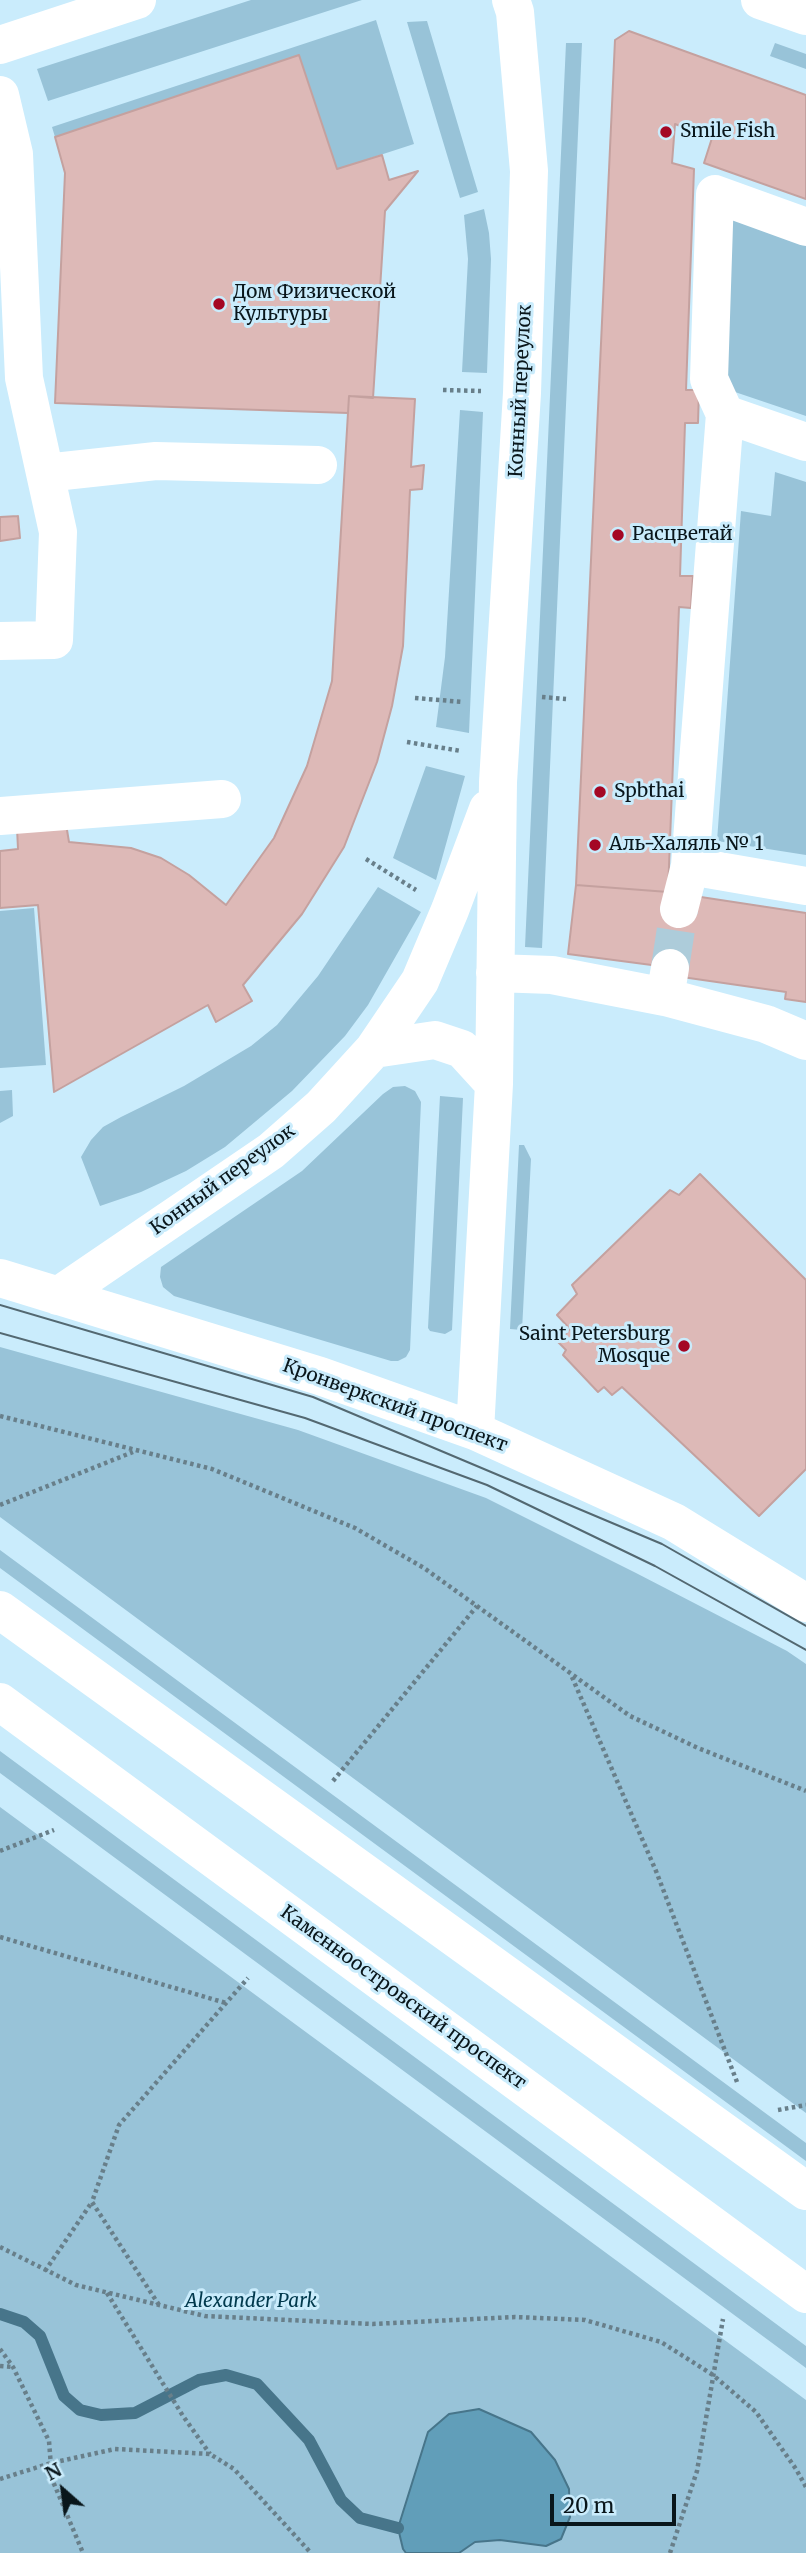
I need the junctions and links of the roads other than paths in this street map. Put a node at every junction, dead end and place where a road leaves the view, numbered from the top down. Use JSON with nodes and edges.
{"nodes":[{"id":1,"x":137,"y":0,"type":"edge"},
{"id":2,"x":511,"y":0,"type":"edge"},
{"id":3,"x":760,"y":0,"type":"edge"},
{"id":4,"x":801,"y":10,"type":"edge"},
{"id":5,"x":0,"y":45,"type":"edge"},
{"id":6,"x":0,"y":95,"type":"edge"},
{"id":7,"x":806,"y":227,"type":"edge"},
{"id":8,"x":725,"y":414,"type":"junction"},
{"id":9,"x":806,"y":442,"type":"edge"},
{"id":10,"x":318,"y":465,"type":"dead end"},
{"id":11,"x":45,"y":473,"type":"junction"},
{"id":12,"x":0,"y":641,"type":"edge"},
{"id":13,"x":499,"y":770,"type":"junction"},
{"id":14,"x":222,"y":799,"type":"dead end"},
{"id":15,"x":0,"y":816,"type":"edge"},
{"id":16,"x":690,"y":866,"type":"junction"},
{"id":17,"x":806,"y":886,"type":"edge"},
{"id":18,"x":679,"y":909,"type":"tunnel mouth"},
{"id":19,"x":495,"y":973,"type":"junction"},
{"id":20,"x":806,"y":1041,"type":"edge"},
{"id":21,"x":374,"y":1049,"type":"junction"},
{"id":22,"x":494,"y":1084,"type":"junction"},
{"id":23,"x":0,"y":1278,"type":"edge"},
{"id":24,"x":58,"y":1296,"type":"junction"},
{"id":25,"x":475,"y":1431,"type":"junction"},
{"id":26,"x":806,"y":1602,"type":"edge"},
{"id":27,"x":0,"y":1611,"type":"edge"},
{"id":28,"x":0,"y":1702,"type":"edge"},
{"id":29,"x":806,"y":2191,"type":"edge"},
{"id":30,"x":806,"y":2294,"type":"edge"}],
"edges":[{"from":1,"to":5,"type":"street"},
{"from":2,"to":13,"type":"street","name":"Конный переулок"},
{"from":3,"to":4,"type":"street"},
{"from":6,"to":11,"type":"street"},
{"from":7,"to":8,"type":"street"},
{"from":8,"to":9,"type":"street"},
{"from":8,"to":16,"type":"street"},
{"from":10,"to":11,"type":"street"},
{"from":11,"to":12,"type":"street"},
{"from":13,"to":19,"type":"street","name":"Конный переулок"},
{"from":13,"to":21,"type":"street","name":"Конный переулок"},
{"from":14,"to":15,"type":"street"},
{"from":16,"to":17,"type":"street"},
{"from":16,"to":18,"type":"street"},
{"from":19,"to":20,"type":"street"},
{"from":19,"to":22,"type":"street","name":"Конный переулок"},
{"from":21,"to":22,"type":"street"},
{"from":21,"to":24,"type":"street","name":"Конный переулок"},
{"from":22,"to":25,"type":"street","name":"Конный переулок"},
{"from":23,"to":24,"type":"street","name":"Кронверкский проспект"},
{"from":24,"to":25,"type":"street","name":"Кронверкский проспект"},
{"from":25,"to":26,"type":"street","name":"Кронверкский проспект"},
{"from":27,"to":29,"type":"street"},
{"from":28,"to":30,"type":"street","name":"Каменноостровский проспект"}]}
